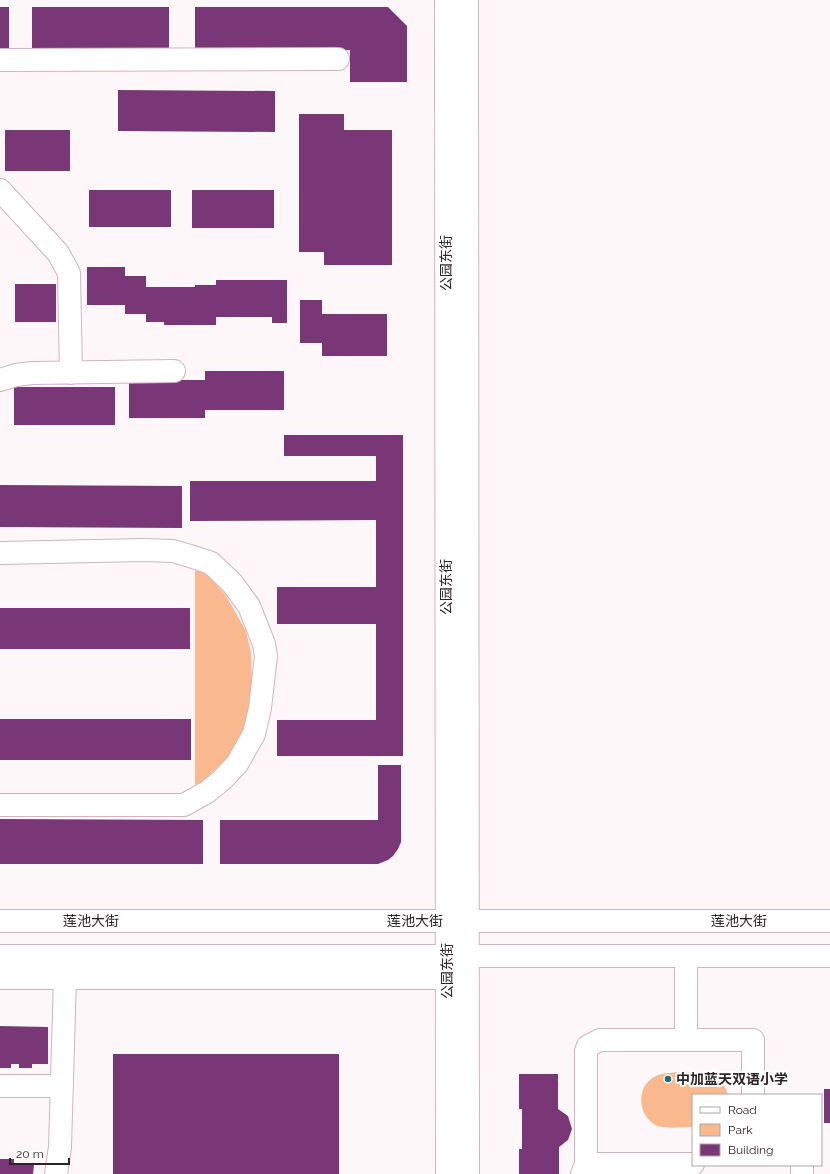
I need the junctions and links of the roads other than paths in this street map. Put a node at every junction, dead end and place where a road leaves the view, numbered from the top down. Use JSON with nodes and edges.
{"nodes":[{"id":1,"x":446,"y":0,"type":"edge"},
{"id":2,"x":467,"y":0,"type":"edge"},
{"id":3,"x":338,"y":59,"type":"dead end"},
{"id":4,"x":0,"y":60,"type":"edge"},
{"id":5,"x":0,"y":190,"type":"edge"},
{"id":6,"x":174,"y":371,"type":"dead end"},
{"id":7,"x":71,"y":373,"type":"junction"},
{"id":8,"x":0,"y":380,"type":"edge"},
{"id":9,"x":0,"y":553,"type":"edge"},
{"id":10,"x":0,"y":805,"type":"edge"},
{"id":11,"x":0,"y":921,"type":"edge"},
{"id":12,"x":447,"y":921,"type":"junction"},
{"id":13,"x":468,"y":921,"type":"junction"},
{"id":14,"x":830,"y":921,"type":"edge"},
{"id":15,"x":0,"y":956,"type":"edge"},
{"id":16,"x":447,"y":956,"type":"junction"},
{"id":17,"x":468,"y":956,"type":"junction"},
{"id":18,"x":686,"y":956,"type":"junction"},
{"id":19,"x":830,"y":956,"type":"edge"},
{"id":20,"x":0,"y":978,"type":"edge"},
{"id":21,"x":65,"y":978,"type":"junction"},
{"id":22,"x":447,"y":978,"type":"junction"},
{"id":23,"x":686,"y":1040,"type":"junction"},
{"id":24,"x":0,"y":1086,"type":"edge"},
{"id":25,"x":62,"y":1086,"type":"junction"},
{"id":26,"x":753,"y":1094,"type":"edge"},
{"id":27,"x":692,"y":1164,"type":"edge"},
{"id":28,"x":584,"y":1169,"type":"edge"},
{"id":29,"x":56,"y":1174,"type":"edge"},
{"id":30,"x":447,"y":1174,"type":"edge"},
{"id":31,"x":468,"y":1174,"type":"edge"}],
"edges":[{"from":1,"to":12,"type":"street","name":"公园东街"},
{"from":2,"to":13,"type":"street","name":"公园东街"},
{"from":3,"to":4,"type":"street"},
{"from":5,"to":7,"type":"street"},
{"from":6,"to":7,"type":"street"},
{"from":7,"to":8,"type":"street"},
{"from":9,"to":10,"type":"street"},
{"from":11,"to":12,"type":"street","name":"莲池大街"},
{"from":12,"to":13,"type":"street","name":"莲池大街"},
{"from":12,"to":16,"type":"street","name":"公园东街"},
{"from":13,"to":14,"type":"street","name":"莲池大街"},
{"from":13,"to":17,"type":"street","name":"公园东街"},
{"from":15,"to":16,"type":"street"},
{"from":16,"to":17,"type":"street"},
{"from":16,"to":22,"type":"street","name":"公园东街"},
{"from":17,"to":18,"type":"street"},
{"from":17,"to":31,"type":"street","name":"公园东街"},
{"from":18,"to":19,"type":"street"},
{"from":18,"to":23,"type":"street"},
{"from":20,"to":21,"type":"street"},
{"from":21,"to":22,"type":"street"},
{"from":21,"to":25,"type":"street"},
{"from":22,"to":30,"type":"street","name":"公园东街"},
{"from":23,"to":26,"type":"street"},
{"from":23,"to":28,"type":"street"},
{"from":24,"to":25,"type":"street"},
{"from":25,"to":29,"type":"street"},
{"from":27,"to":28,"type":"street"}]}
